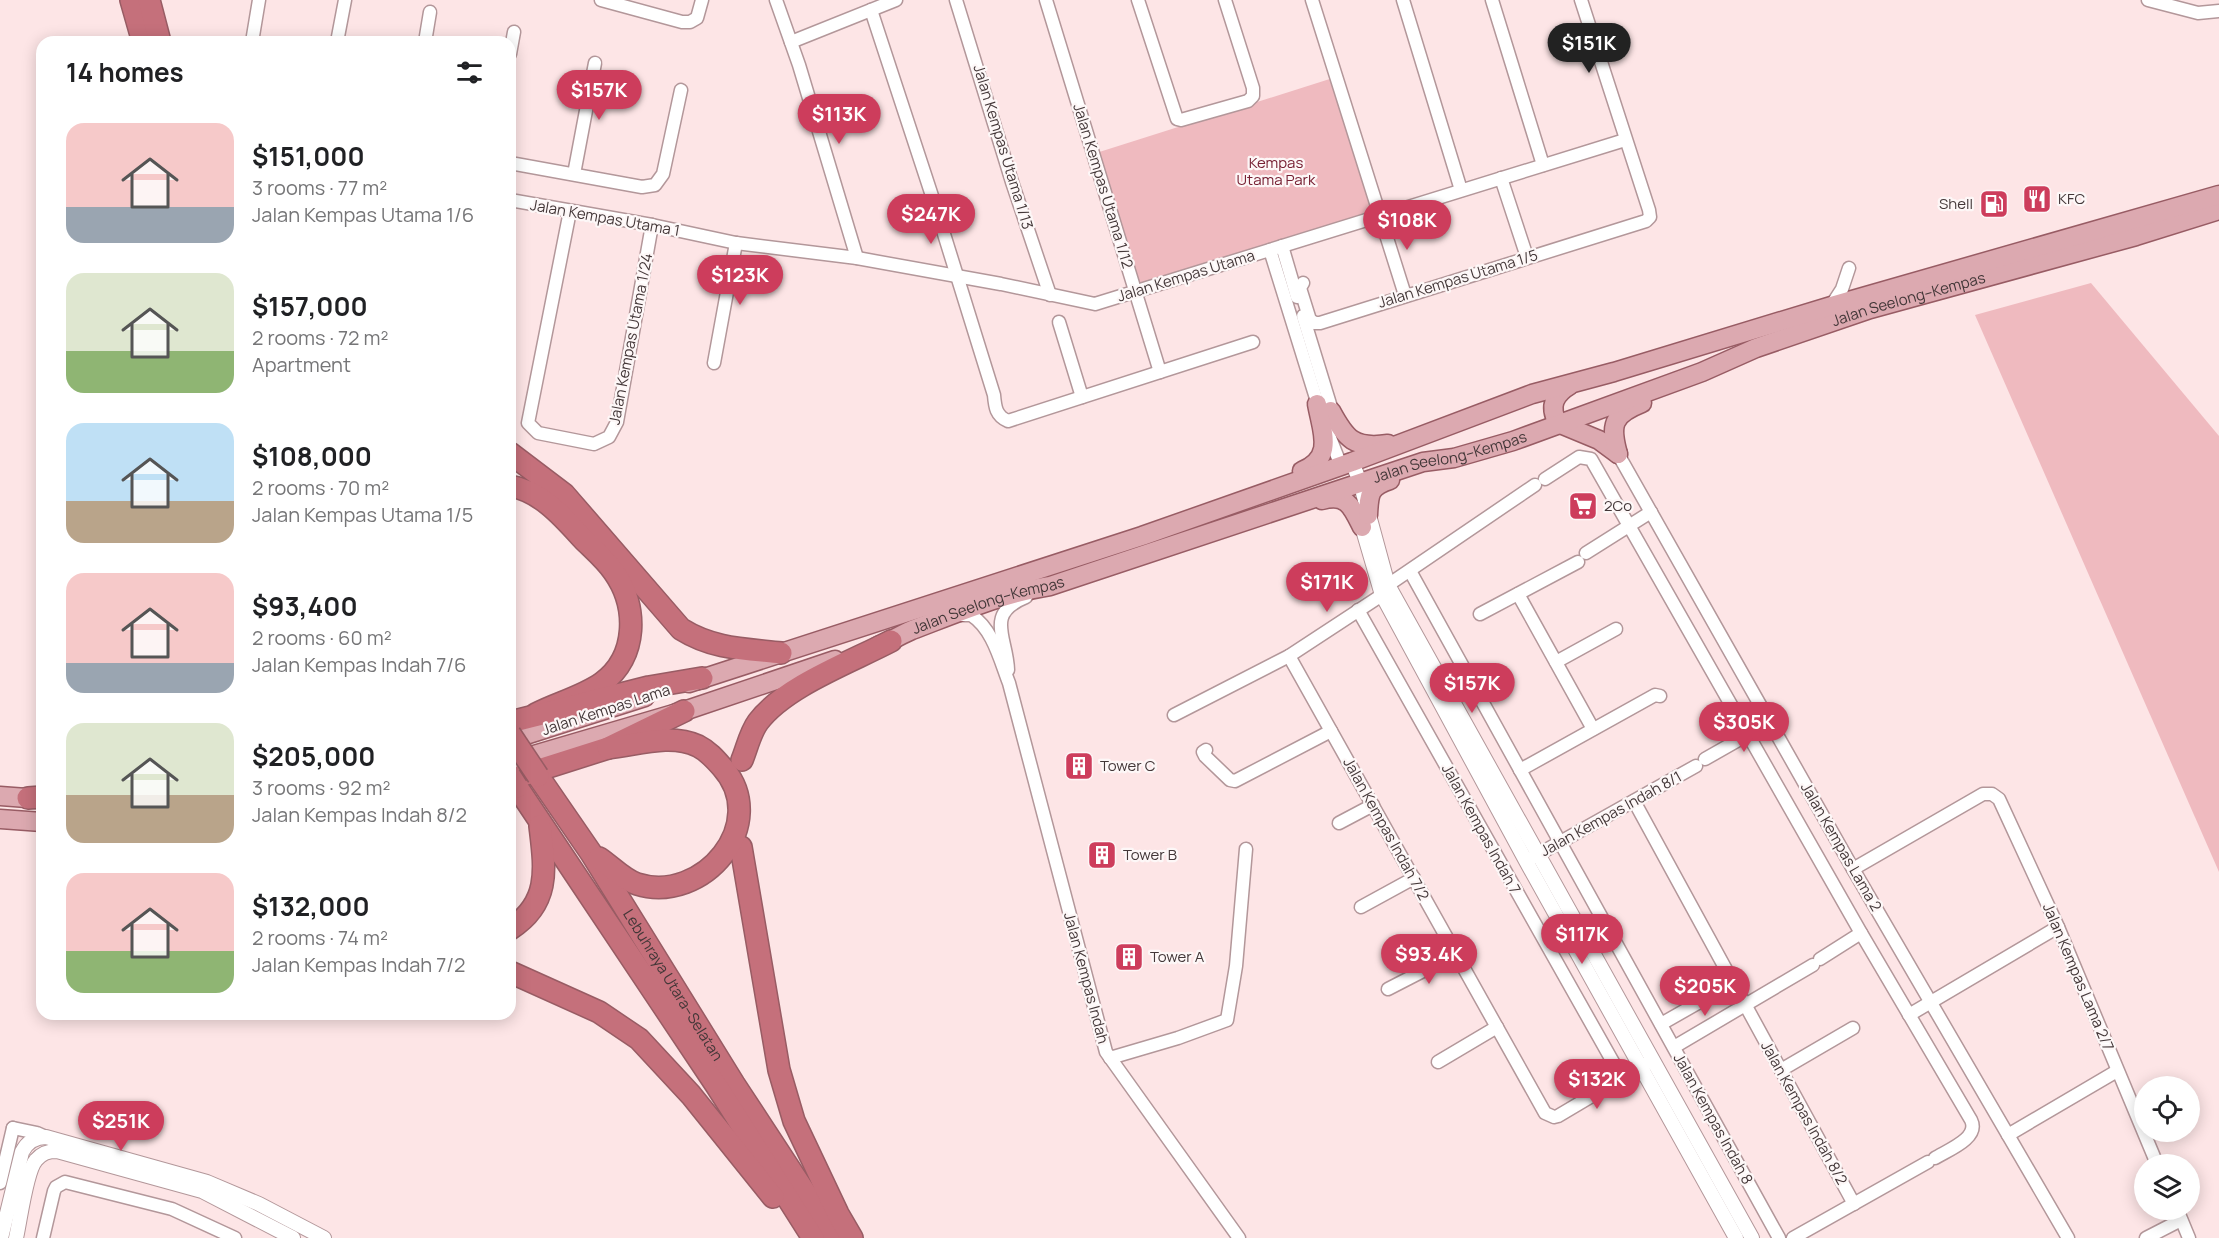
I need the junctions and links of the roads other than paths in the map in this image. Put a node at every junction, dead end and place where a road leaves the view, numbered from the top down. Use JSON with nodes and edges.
{"nodes":[{"id":1,"x":131,"y":0,"type":"edge"},
{"id":2,"x":149,"y":0,"type":"edge"},
{"id":3,"x":259,"y":0,"type":"edge"},
{"id":4,"x":345,"y":0,"type":"edge"},
{"id":5,"x":601,"y":0,"type":"edge"},
{"id":6,"x":702,"y":0,"type":"edge"},
{"id":7,"x":776,"y":0,"type":"edge"},
{"id":8,"x":896,"y":0,"type":"edge"},
{"id":9,"x":956,"y":0,"type":"edge"},
{"id":10,"x":1046,"y":0,"type":"edge"},
{"id":11,"x":1138,"y":0,"type":"edge"},
{"id":12,"x":1225,"y":0,"type":"edge"},
{"id":13,"x":1312,"y":0,"type":"edge"},
{"id":14,"x":1403,"y":0,"type":"edge"},
{"id":15,"x":1492,"y":0,"type":"edge"},
{"id":16,"x":1581,"y":0,"type":"edge"},
{"id":17,"x":2148,"y":0,"type":"edge"},
{"id":18,"x":624,"y":3,"type":"edge"},
{"id":19,"x":871,"y":10,"type":"junction"},
{"id":20,"x":2219,"y":11,"type":"edge"},
{"id":21,"x":430,"y":12,"type":"dead end"},
{"id":22,"x":514,"y":32,"type":"dead end"},
{"id":23,"x":141,"y":36,"type":"edge"},
{"id":24,"x":158,"y":36,"type":"edge"},
{"id":25,"x":253,"y":36,"type":"edge"},
{"id":26,"x":338,"y":36,"type":"edge"},
{"id":27,"x":425,"y":36,"type":"edge"},
{"id":28,"x":513,"y":36,"type":"edge"},
{"id":29,"x":791,"y":42,"type":"junction"},
{"id":30,"x":596,"y":63,"type":"dead end"},
{"id":31,"x":681,"y":90,"type":"dead end"},
{"id":32,"x":1625,"y":140,"type":"junction"},
{"id":33,"x":516,"y":165,"type":"edge"},
{"id":34,"x":1543,"y":165,"type":"junction"},
{"id":35,"x":574,"y":174,"type":"junction"},
{"id":36,"x":1501,"y":178,"type":"junction"},
{"id":37,"x":1461,"y":190,"type":"junction"},
{"id":38,"x":2219,"y":195,"type":"edge"},
{"id":39,"x":516,"y":201,"type":"edge"},
{"id":40,"x":2219,"y":210,"type":"edge"},
{"id":41,"x":570,"y":211,"type":"junction"},
{"id":42,"x":1380,"y":216,"type":"junction"},
{"id":43,"x":652,"y":225,"type":"junction"},
{"id":44,"x":736,"y":243,"type":"junction"},
{"id":45,"x":1276,"y":248,"type":"junction"},
{"id":46,"x":1527,"y":257,"type":"junction"},
{"id":47,"x":857,"y":258,"type":"junction"},
{"id":48,"x":1849,"y":268,"type":"dead end"},
{"id":49,"x":956,"y":277,"type":"junction"},
{"id":50,"x":1303,"y":283,"type":"dead end"},
{"id":51,"x":1135,"y":292,"type":"junction"},
{"id":52,"x":1050,"y":295,"type":"junction"},
{"id":53,"x":1405,"y":295,"type":"junction"},
{"id":54,"x":1831,"y":306,"type":"junction"},
{"id":55,"x":1059,"y":322,"type":"dead end"},
{"id":56,"x":1253,"y":342,"type":"dead end"},
{"id":57,"x":714,"y":363,"type":"dead end"},
{"id":58,"x":1160,"y":372,"type":"junction"},
{"id":59,"x":1702,"y":372,"type":"junction"},
{"id":60,"x":1573,"y":383,"type":"junction"},
{"id":61,"x":1082,"y":397,"type":"junction"},
{"id":62,"x":1324,"y":407,"type":"junction"},
{"id":63,"x":1558,"y":423,"type":"junction"},
{"id":64,"x":1407,"y":441,"type":"junction"},
{"id":65,"x":1618,"y":454,"type":"junction"},
{"id":66,"x":516,"y":458,"type":"edge"},
{"id":67,"x":1454,"y":458,"type":"junction"},
{"id":68,"x":1347,"y":464,"type":"junction"},
{"id":69,"x":1354,"y":484,"type":"junction"},
{"id":70,"x":516,"y":487,"type":"edge"},
{"id":71,"x":1650,"y":512,"type":"junction"},
{"id":72,"x":1258,"y":518,"type":"junction"},
{"id":73,"x":1365,"y":521,"type":"junction"},
{"id":74,"x":1628,"y":526,"type":"junction"},
{"id":75,"x":1143,"y":536,"type":"junction"},
{"id":76,"x":1410,"y":571,"type":"junction"},
{"id":77,"x":1050,"y":586,"type":"junction"},
{"id":78,"x":1385,"y":590,"type":"junction"},
{"id":79,"x":1518,"y":594,"type":"junction"},
{"id":80,"x":1358,"y":610,"type":"junction"},
{"id":81,"x":1480,"y":614,"type":"dead end"},
{"id":82,"x":947,"y":617,"type":"junction"},
{"id":83,"x":1616,"y":629,"type":"dead end"},
{"id":84,"x":891,"y":641,"type":"junction"},
{"id":85,"x":781,"y":654,"type":"junction"},
{"id":86,"x":1289,"y":656,"type":"junction"},
{"id":87,"x":1556,"y":662,"type":"junction"},
{"id":88,"x":702,"y":678,"type":"junction"},
{"id":89,"x":1009,"y":683,"type":"junction"},
{"id":90,"x":1660,"y":696,"type":"dead end"},
{"id":91,"x":684,"y":711,"type":"junction"},
{"id":92,"x":536,"y":714,"type":"junction"},
{"id":93,"x":1174,"y":715,"type":"dead end"},
{"id":94,"x":516,"y":720,"type":"edge"},
{"id":95,"x":1770,"y":722,"type":"junction"},
{"id":96,"x":1593,"y":729,"type":"junction"},
{"id":97,"x":1331,"y":731,"type":"junction"},
{"id":98,"x":1748,"y":734,"type":"junction"},
{"id":99,"x":516,"y":738,"type":"edge"},
{"id":100,"x":516,"y":743,"type":"edge"},
{"id":101,"x":608,"y":748,"type":"junction"},
{"id":102,"x":1206,"y":750,"type":"dead end"},
{"id":103,"x":516,"y":760,"type":"edge"},
{"id":104,"x":742,"y":760,"type":"dead end"},
{"id":105,"x":1520,"y":770,"type":"junction"},
{"id":106,"x":516,"y":780,"type":"edge"},
{"id":107,"x":516,"y":787,"type":"edge"},
{"id":108,"x":0,"y":796,"type":"edge"},
{"id":109,"x":36,"y":798,"type":"edge"},
{"id":110,"x":1634,"y":801,"type":"junction"},
{"id":111,"x":1373,"y":805,"type":"junction"},
{"id":112,"x":0,"y":819,"type":"edge"},
{"id":113,"x":540,"y":821,"type":"junction"},
{"id":114,"x":36,"y":822,"type":"edge"},
{"id":115,"x":1339,"y":823,"type":"dead end"},
{"id":116,"x":1560,"y":842,"type":"junction"},
{"id":117,"x":741,"y":847,"type":"dead end"},
{"id":118,"x":1246,"y":849,"type":"dead end"},
{"id":119,"x":591,"y":853,"type":"junction"},
{"id":120,"x":1532,"y":858,"type":"junction"},
{"id":121,"x":1853,"y":869,"type":"junction"},
{"id":122,"x":1414,"y":878,"type":"junction"},
{"id":123,"x":1361,"y":907,"type":"dead end"},
{"id":124,"x":516,"y":924,"type":"edge"},
{"id":125,"x":2058,"y":927,"type":"junction"},
{"id":126,"x":1861,"y":933,"type":"junction"},
{"id":127,"x":1456,"y":954,"type":"junction"},
{"id":128,"x":516,"y":975,"type":"edge"},
{"id":129,"x":1733,"y":983,"type":"junction"},
{"id":130,"x":1388,"y":989,"type":"dead end"},
{"id":131,"x":1931,"y":1002,"type":"junction"},
{"id":132,"x":1745,"y":1005,"type":"junction"},
{"id":133,"x":1909,"y":1015,"type":"junction"},
{"id":134,"x":1661,"y":1024,"type":"junction"},
{"id":135,"x":1497,"y":1027,"type":"junction"},
{"id":136,"x":1853,"y":1028,"type":"dead end"},
{"id":137,"x":1674,"y":1047,"type":"junction"},
{"id":138,"x":1110,"y":1058,"type":"junction"},
{"id":139,"x":1438,"y":1062,"type":"dead end"},
{"id":140,"x":1646,"y":1064,"type":"junction"},
{"id":141,"x":1781,"y":1070,"type":"junction"},
{"id":142,"x":2117,"y":1071,"type":"junction"},
{"id":143,"x":1622,"y":1078,"type":"junction"},
{"id":144,"x":13,"y":1128,"type":"junction"},
{"id":145,"x":2008,"y":1135,"type":"junction"},
{"id":146,"x":46,"y":1137,"type":"junction"},
{"id":147,"x":25,"y":1145,"type":"junction"},
{"id":148,"x":2153,"y":1154,"type":"edge"},
{"id":149,"x":0,"y":1183,"type":"edge"},
{"id":150,"x":1854,"y":1204,"type":"junction"},
{"id":151,"x":2171,"y":1220,"type":"edge"},
{"id":152,"x":2182,"y":1220,"type":"edge"},
{"id":153,"x":295,"y":1232,"type":"edge"},
{"id":154,"x":1,"y":1238,"type":"edge"},
{"id":155,"x":16,"y":1238,"type":"edge"},
{"id":156,"x":43,"y":1238,"type":"edge"},
{"id":157,"x":235,"y":1238,"type":"edge"},
{"id":158,"x":312,"y":1238,"type":"edge"},
{"id":159,"x":324,"y":1238,"type":"edge"},
{"id":160,"x":806,"y":1238,"type":"edge"},
{"id":161,"x":813,"y":1238,"type":"edge"},
{"id":162,"x":835,"y":1238,"type":"edge"},
{"id":163,"x":852,"y":1238,"type":"edge"},
{"id":164,"x":1239,"y":1238,"type":"edge"},
{"id":165,"x":1736,"y":1238,"type":"edge"},
{"id":166,"x":1752,"y":1238,"type":"edge"},
{"id":167,"x":1779,"y":1238,"type":"edge"},
{"id":168,"x":1793,"y":1238,"type":"edge"},
{"id":169,"x":2068,"y":1238,"type":"edge"},
{"id":170,"x":2146,"y":1238,"type":"edge"},
{"id":171,"x":2189,"y":1238,"type":"edge"}],
"edges":[{"from":1,"to":23,"type":"highway"},
{"from":2,"to":24,"type":"highway"},
{"from":3,"to":25,"type":"street"},
{"from":4,"to":26,"type":"street"},
{"from":5,"to":18,"type":"street"},
{"from":6,"to":18,"type":"street"},
{"from":7,"to":29,"type":"street"},
{"from":8,"to":19,"type":"street"},
{"from":9,"to":52,"type":"street","name":"Jalan Kempas Utama 1/13"},
{"from":10,"to":51,"type":"street","name":"Jalan Kempas Utama 1/12"},
{"from":11,"to":12,"type":"street"},
{"from":13,"to":42,"type":"street"},
{"from":14,"to":37,"type":"street"},
{"from":15,"to":34,"type":"street"},
{"from":16,"to":32,"type":"street"},
{"from":17,"to":20,"type":"street"},
{"from":19,"to":29,"type":"street"},
{"from":19,"to":49,"type":"street"},
{"from":21,"to":27,"type":"street"},
{"from":22,"to":28,"type":"street"},
{"from":29,"to":47,"type":"street"},
{"from":30,"to":35,"type":"street"},
{"from":31,"to":35,"type":"street"},
{"from":32,"to":34,"type":"street","name":"Jalan Kempas Utama"},
{"from":32,"to":46,"type":"street","name":"Jalan Kempas Utama 1/5"},
{"from":33,"to":35,"type":"street"},
{"from":34,"to":36,"type":"street","name":"Jalan Kempas Utama"},
{"from":36,"to":37,"type":"street","name":"Jalan Kempas Utama"},
{"from":36,"to":46,"type":"street"},
{"from":37,"to":42,"type":"street","name":"Jalan Kempas Utama"},
{"from":38,"to":54,"type":"main road","name":"Jalan Seelong–Kempas"},
{"from":39,"to":41,"type":"street","name":"Jalan Kempas Utama 1"},
{"from":40,"to":59,"type":"main road","name":"Jalan Seelong–Kempas"},
{"from":41,"to":43,"type":"street","name":"Jalan Kempas Utama 1"},
{"from":41,"to":43,"type":"street","name":"Jalan Kempas Utama 1/24"},
{"from":42,"to":45,"type":"street","name":"Jalan Kempas Utama"},
{"from":42,"to":53,"type":"street"},
{"from":43,"to":44,"type":"street","name":"Jalan Kempas Utama 1"},
{"from":44,"to":47,"type":"street","name":"Jalan Kempas Utama"},
{"from":44,"to":57,"type":"street"},
{"from":45,"to":51,"type":"street","name":"Jalan Kempas Utama"},
{"from":45,"to":62,"type":"street"},
{"from":45,"to":62,"type":"street"},
{"from":46,"to":53,"type":"street","name":"Jalan Kempas Utama 1/5"},
{"from":47,"to":49,"type":"street","name":"Jalan Kempas Utama"},
{"from":48,"to":54,"type":"street"},
{"from":49,"to":52,"type":"street","name":"Jalan Kempas Utama"},
{"from":49,"to":61,"type":"street"},
{"from":50,"to":53,"type":"street","name":"Jalan Kempas Utama 1/5"},
{"from":51,"to":52,"type":"street","name":"Jalan Kempas Utama"},
{"from":51,"to":58,"type":"street","name":"Jalan Kempas Utama 1/12"},
{"from":54,"to":60,"type":"main road","name":"Jalan Seelong–Kempas"},
{"from":55,"to":61,"type":"street"},
{"from":56,"to":58,"type":"street"},
{"from":58,"to":61,"type":"street"},
{"from":59,"to":63,"type":"main road","name":"Jalan Seelong–Kempas"},
{"from":59,"to":65,"type":"main road"},
{"from":60,"to":63,"type":"main road"},
{"from":60,"to":64,"type":"main road","name":"Jalan Seelong–Kempas"},
{"from":62,"to":64,"type":"main road"},
{"from":62,"to":68,"type":"street"},
{"from":62,"to":75,"type":"main road"},
{"from":63,"to":65,"type":"main road"},
{"from":63,"to":67,"type":"main road","name":"Jalan Seelong–Kempas"},
{"from":64,"to":68,"type":"main road","name":"Jalan Seelong–Kempas"},
{"from":65,"to":71,"type":"street","name":"Jalan Kempas Lama 2"},
{"from":66,"to":85,"type":"highway"},
{"from":67,"to":69,"type":"main road","name":"Jalan Seelong–Kempas"},
{"from":67,"to":73,"type":"main road"},
{"from":68,"to":69,"type":"street"},
{"from":68,"to":75,"type":"main road","name":"Jalan Seelong–Kempas"},
{"from":69,"to":72,"type":"main road","name":"Jalan Seelong–Kempas"},
{"from":69,"to":73,"type":"street"},
{"from":70,"to":92,"type":"highway"},
{"from":71,"to":74,"type":"street"},
{"from":71,"to":95,"type":"street","name":"Jalan Kempas Lama 2"},
{"from":72,"to":73,"type":"main road"},
{"from":72,"to":77,"type":"main road","name":"Jalan Seelong–Kempas"},
{"from":73,"to":78,"type":"street"},
{"from":74,"to":76,"type":"street"},
{"from":74,"to":79,"type":"street"},
{"from":74,"to":98,"type":"street"},
{"from":75,"to":85,"type":"main road","name":"Jalan Seelong–Kempas"},
{"from":76,"to":78,"type":"street"},
{"from":76,"to":105,"type":"street","name":"Jalan Kempas Indah 8"},
{"from":77,"to":82,"type":"main road","name":"Jalan Seelong–Kempas"},
{"from":77,"to":89,"type":"street"},
{"from":78,"to":80,"type":"street"},
{"from":78,"to":120,"type":"street"},
{"from":79,"to":81,"type":"street"},
{"from":79,"to":87,"type":"street"},
{"from":80,"to":86,"type":"street"},
{"from":80,"to":143,"type":"street","name":"Jalan Kempas Indah 7"},
{"from":82,"to":84,"type":"main road","name":"Jalan Seelong–Kempas"},
{"from":82,"to":89,"type":"street"},
{"from":83,"to":87,"type":"street"},
{"from":84,"to":91,"type":"main road","name":"Jalan Seelong–Kempas"},
{"from":84,"to":104,"type":"highway"},
{"from":85,"to":88,"type":"main road","name":"Jalan Seelong–Kempas"},
{"from":86,"to":93,"type":"street"},
{"from":86,"to":97,"type":"street","name":"Jalan Kempas Indah 7/2"},
{"from":87,"to":96,"type":"street"},
{"from":88,"to":92,"type":"highway"},
{"from":88,"to":99,"type":"main road","name":"Jalan Kempas Lama"},
{"from":89,"to":138,"type":"street","name":"Jalan Kempas Indah"},
{"from":90,"to":96,"type":"street"},
{"from":91,"to":101,"type":"highway"},
{"from":91,"to":103,"type":"main road","name":"Jalan Kempas Lama"},
{"from":92,"to":94,"type":"highway"},
{"from":95,"to":98,"type":"street","name":"Jalan Kempas Indah 8/1"},
{"from":95,"to":121,"type":"street","name":"Jalan Kempas Lama 2"},
{"from":96,"to":105,"type":"street"},
{"from":97,"to":102,"type":"street"},
{"from":97,"to":111,"type":"street","name":"Jalan Kempas Indah 7/2"},
{"from":98,"to":110,"type":"street","name":"Jalan Kempas Indah 8/1"},
{"from":98,"to":126,"type":"street"},
{"from":100,"to":119,"type":"highway","name":"Lebuhraya Utara–Selatan","bridge":true},
{"from":101,"to":106,"type":"highway"},
{"from":101,"to":119,"type":"highway"},
{"from":105,"to":116,"type":"street","name":"Jalan Kempas Indah 8"},
{"from":107,"to":113,"type":"highway","name":"Lebuhraya Utara–Selatan"},
{"from":108,"to":109,"type":"main road"},
{"from":110,"to":116,"type":"street","name":"Jalan Kempas Indah 8/1"},
{"from":110,"to":129,"type":"street","name":"Jalan Kempas Indah 8/2"},
{"from":111,"to":115,"type":"street"},
{"from":111,"to":122,"type":"street","name":"Jalan Kempas Indah 7/2"},
{"from":112,"to":114,"type":"main road"},
{"from":113,"to":124,"type":"highway"},
{"from":113,"to":161,"type":"highway","name":"Lebuhraya Utara–Selatan"},
{"from":116,"to":120,"type":"street","name":"Jalan Kempas Indah 8/1"},
{"from":116,"to":134,"type":"street","name":"Jalan Kempas Indah 8"},
{"from":117,"to":163,"type":"highway"},
{"from":118,"to":138,"type":"street"},
{"from":119,"to":162,"type":"highway","name":"Lebuhraya Utara–Selatan"},
{"from":120,"to":140,"type":"street"},
{"from":121,"to":125,"type":"street","name":"Jalan Kempas Lama 2/7"},
{"from":121,"to":131,"type":"street","name":"Jalan Kempas Lama 2"},
{"from":122,"to":123,"type":"street"},
{"from":122,"to":127,"type":"street","name":"Jalan Kempas Indah 7/2"},
{"from":125,"to":131,"type":"street"},
{"from":125,"to":142,"type":"street","name":"Jalan Kempas Lama 2/7"},
{"from":126,"to":132,"type":"street"},
{"from":126,"to":133,"type":"street"},
{"from":127,"to":130,"type":"street"},
{"from":127,"to":135,"type":"street","name":"Jalan Kempas Indah 7/2"},
{"from":128,"to":160,"type":"highway"},
{"from":129,"to":132,"type":"street","name":"Jalan Kempas Indah 8/2"},
{"from":129,"to":134,"type":"street"},
{"from":131,"to":133,"type":"street"},
{"from":131,"to":145,"type":"street","name":"Jalan Kempas Lama 2"},
{"from":132,"to":137,"type":"street"},
{"from":132,"to":141,"type":"street","name":"Jalan Kempas Indah 8/2"},
{"from":133,"to":150,"type":"street"},
{"from":134,"to":137,"type":"street","name":"Jalan Kempas Indah 8"},
{"from":135,"to":139,"type":"street"},
{"from":135,"to":143,"type":"street","name":"Jalan Kempas Indah 7/2"},
{"from":136,"to":141,"type":"street"},
{"from":137,"to":167,"type":"street","name":"Jalan Kempas Indah 8"},
{"from":138,"to":164,"type":"street","name":"Jalan Kempas Indah"},
{"from":140,"to":143,"type":"street","name":"Jalan Kempas Indah 7/2"},
{"from":140,"to":165,"type":"street"},
{"from":140,"to":166,"type":"street"},
{"from":141,"to":150,"type":"street","name":"Jalan Kempas Indah 8/2"},
{"from":142,"to":145,"type":"street"},
{"from":142,"to":148,"type":"street","name":"Jalan Kempas Lama 2/7"},
{"from":144,"to":146,"type":"street"},
{"from":144,"to":147,"type":"street"},
{"from":144,"to":149,"type":"street"},
{"from":145,"to":169,"type":"street","name":"Jalan Kempas Lama 2"},
{"from":146,"to":147,"type":"street"},
{"from":146,"to":153,"type":"street"},
{"from":147,"to":154,"type":"street"},
{"from":150,"to":168,"type":"street"},
{"from":151,"to":170,"type":"street"},
{"from":152,"to":171,"type":"street"},
{"from":153,"to":155,"type":"street"},
{"from":153,"to":158,"type":"street"},
{"from":153,"to":159,"type":"street"},
{"from":156,"to":157,"type":"street"}]}
